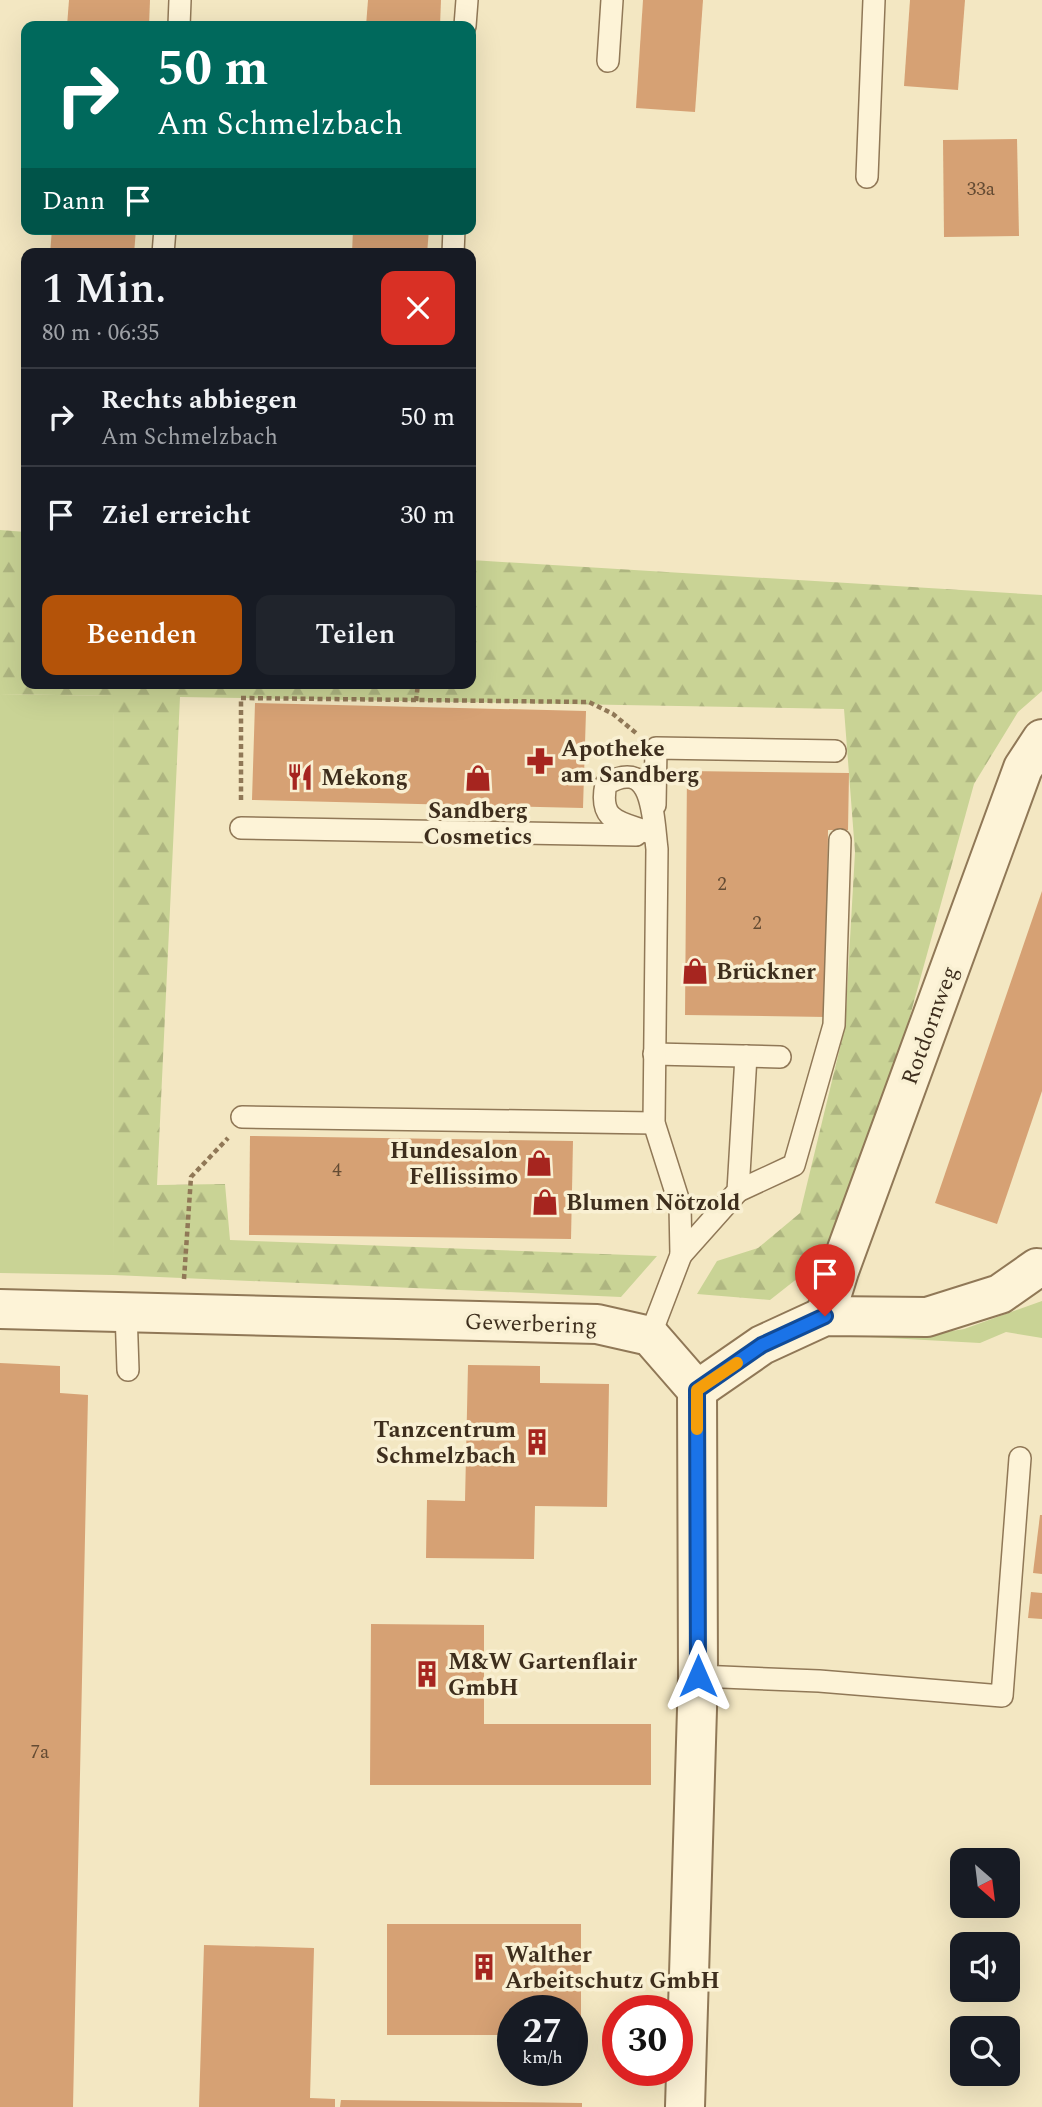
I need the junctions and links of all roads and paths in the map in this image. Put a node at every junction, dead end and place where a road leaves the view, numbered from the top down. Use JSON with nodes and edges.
{"nodes":[{"id":1,"x":180,"y":0,"type":"edge"},
{"id":2,"x":467,"y":0,"type":"edge"},
{"id":3,"x":612,"y":0,"type":"edge"},
{"id":4,"x":874,"y":0,"type":"edge"},
{"id":5,"x":178,"y":21,"type":"edge"},
{"id":6,"x":466,"y":21,"type":"edge"},
{"id":7,"x":608,"y":61,"type":"dead end"},
{"id":8,"x":867,"y":177,"type":"dead end"},
{"id":9,"x":417,"y":689,"type":"edge"},
{"id":10,"x":416,"y":701,"type":"junction"},
{"id":11,"x":1042,"y":739,"type":"edge"},
{"id":12,"x":656,"y":748,"type":"junction"},
{"id":13,"x":835,"y":751,"type":"dead end"},
{"id":14,"x":241,"y":828,"type":"joint"},
{"id":15,"x":655,"y":835,"type":"junction"},
{"id":16,"x":840,"y":840,"type":"dead end"},
{"id":17,"x":654,"y":1054,"type":"junction"},
{"id":18,"x":746,"y":1056,"type":"junction"},
{"id":19,"x":780,"y":1057,"type":"dead end"},
{"id":20,"x":242,"y":1117,"type":"joint"},
{"id":21,"x":653,"y":1123,"type":"junction"},
{"id":22,"x":738,"y":1191,"type":"junction"},
{"id":23,"x":681,"y":1255,"type":"junction"},
{"id":24,"x":1040,"y":1263,"type":"edge"},
{"id":25,"x":0,"y":1309,"type":"edge"},
{"id":26,"x":126,"y":1311,"type":"junction"},
{"id":27,"x":182,"y":1312,"type":"junction"},
{"id":28,"x":825,"y":1316,"type":"junction"},
{"id":29,"x":650,"y":1336,"type":"junction"},
{"id":30,"x":128,"y":1370,"type":"dead end"},
{"id":31,"x":697,"y":1390,"type":"junction"},
{"id":32,"x":1020,"y":1458,"type":"dead end"},
{"id":33,"x":698,"y":1676,"type":"junction"},
{"id":34,"x":685,"y":2107,"type":"edge"}],
"edges":[{"from":1,"to":5,"type":"lane"},
{"from":2,"to":6,"type":"lane"},
{"from":3,"to":7,"type":"lane"},
{"from":4,"to":8,"type":"lane"},
{"from":9,"to":10,"type":"path"},
{"from":10,"to":12,"type":"path"},
{"from":10,"to":14,"type":"path"},
{"from":11,"to":28,"type":"street","name":"Rotdornweg"},
{"from":12,"to":13,"type":"lane"},
{"from":12,"to":15,"type":"lane"},
{"from":14,"to":15,"type":"lane"},
{"from":15,"to":17,"type":"lane"},
{"from":16,"to":22,"type":"lane"},
{"from":17,"to":18,"type":"lane"},
{"from":17,"to":21,"type":"lane"},
{"from":18,"to":19,"type":"lane"},
{"from":18,"to":22,"type":"lane"},
{"from":20,"to":21,"type":"lane"},
{"from":20,"to":27,"type":"path"},
{"from":21,"to":23,"type":"lane"},
{"from":22,"to":23,"type":"lane"},
{"from":23,"to":29,"type":"lane"},
{"from":24,"to":28,"type":"street"},
{"from":25,"to":26,"type":"street","name":"Gewerbering"},
{"from":26,"to":27,"type":"street","name":"Gewerbering"},
{"from":26,"to":30,"type":"lane"},
{"from":27,"to":29,"type":"street","name":"Gewerbering"},
{"from":28,"to":31,"type":"street"},
{"from":29,"to":31,"type":"street"},
{"from":31,"to":33,"type":"street"},
{"from":32,"to":33,"type":"lane"},
{"from":33,"to":34,"type":"street"}]}
